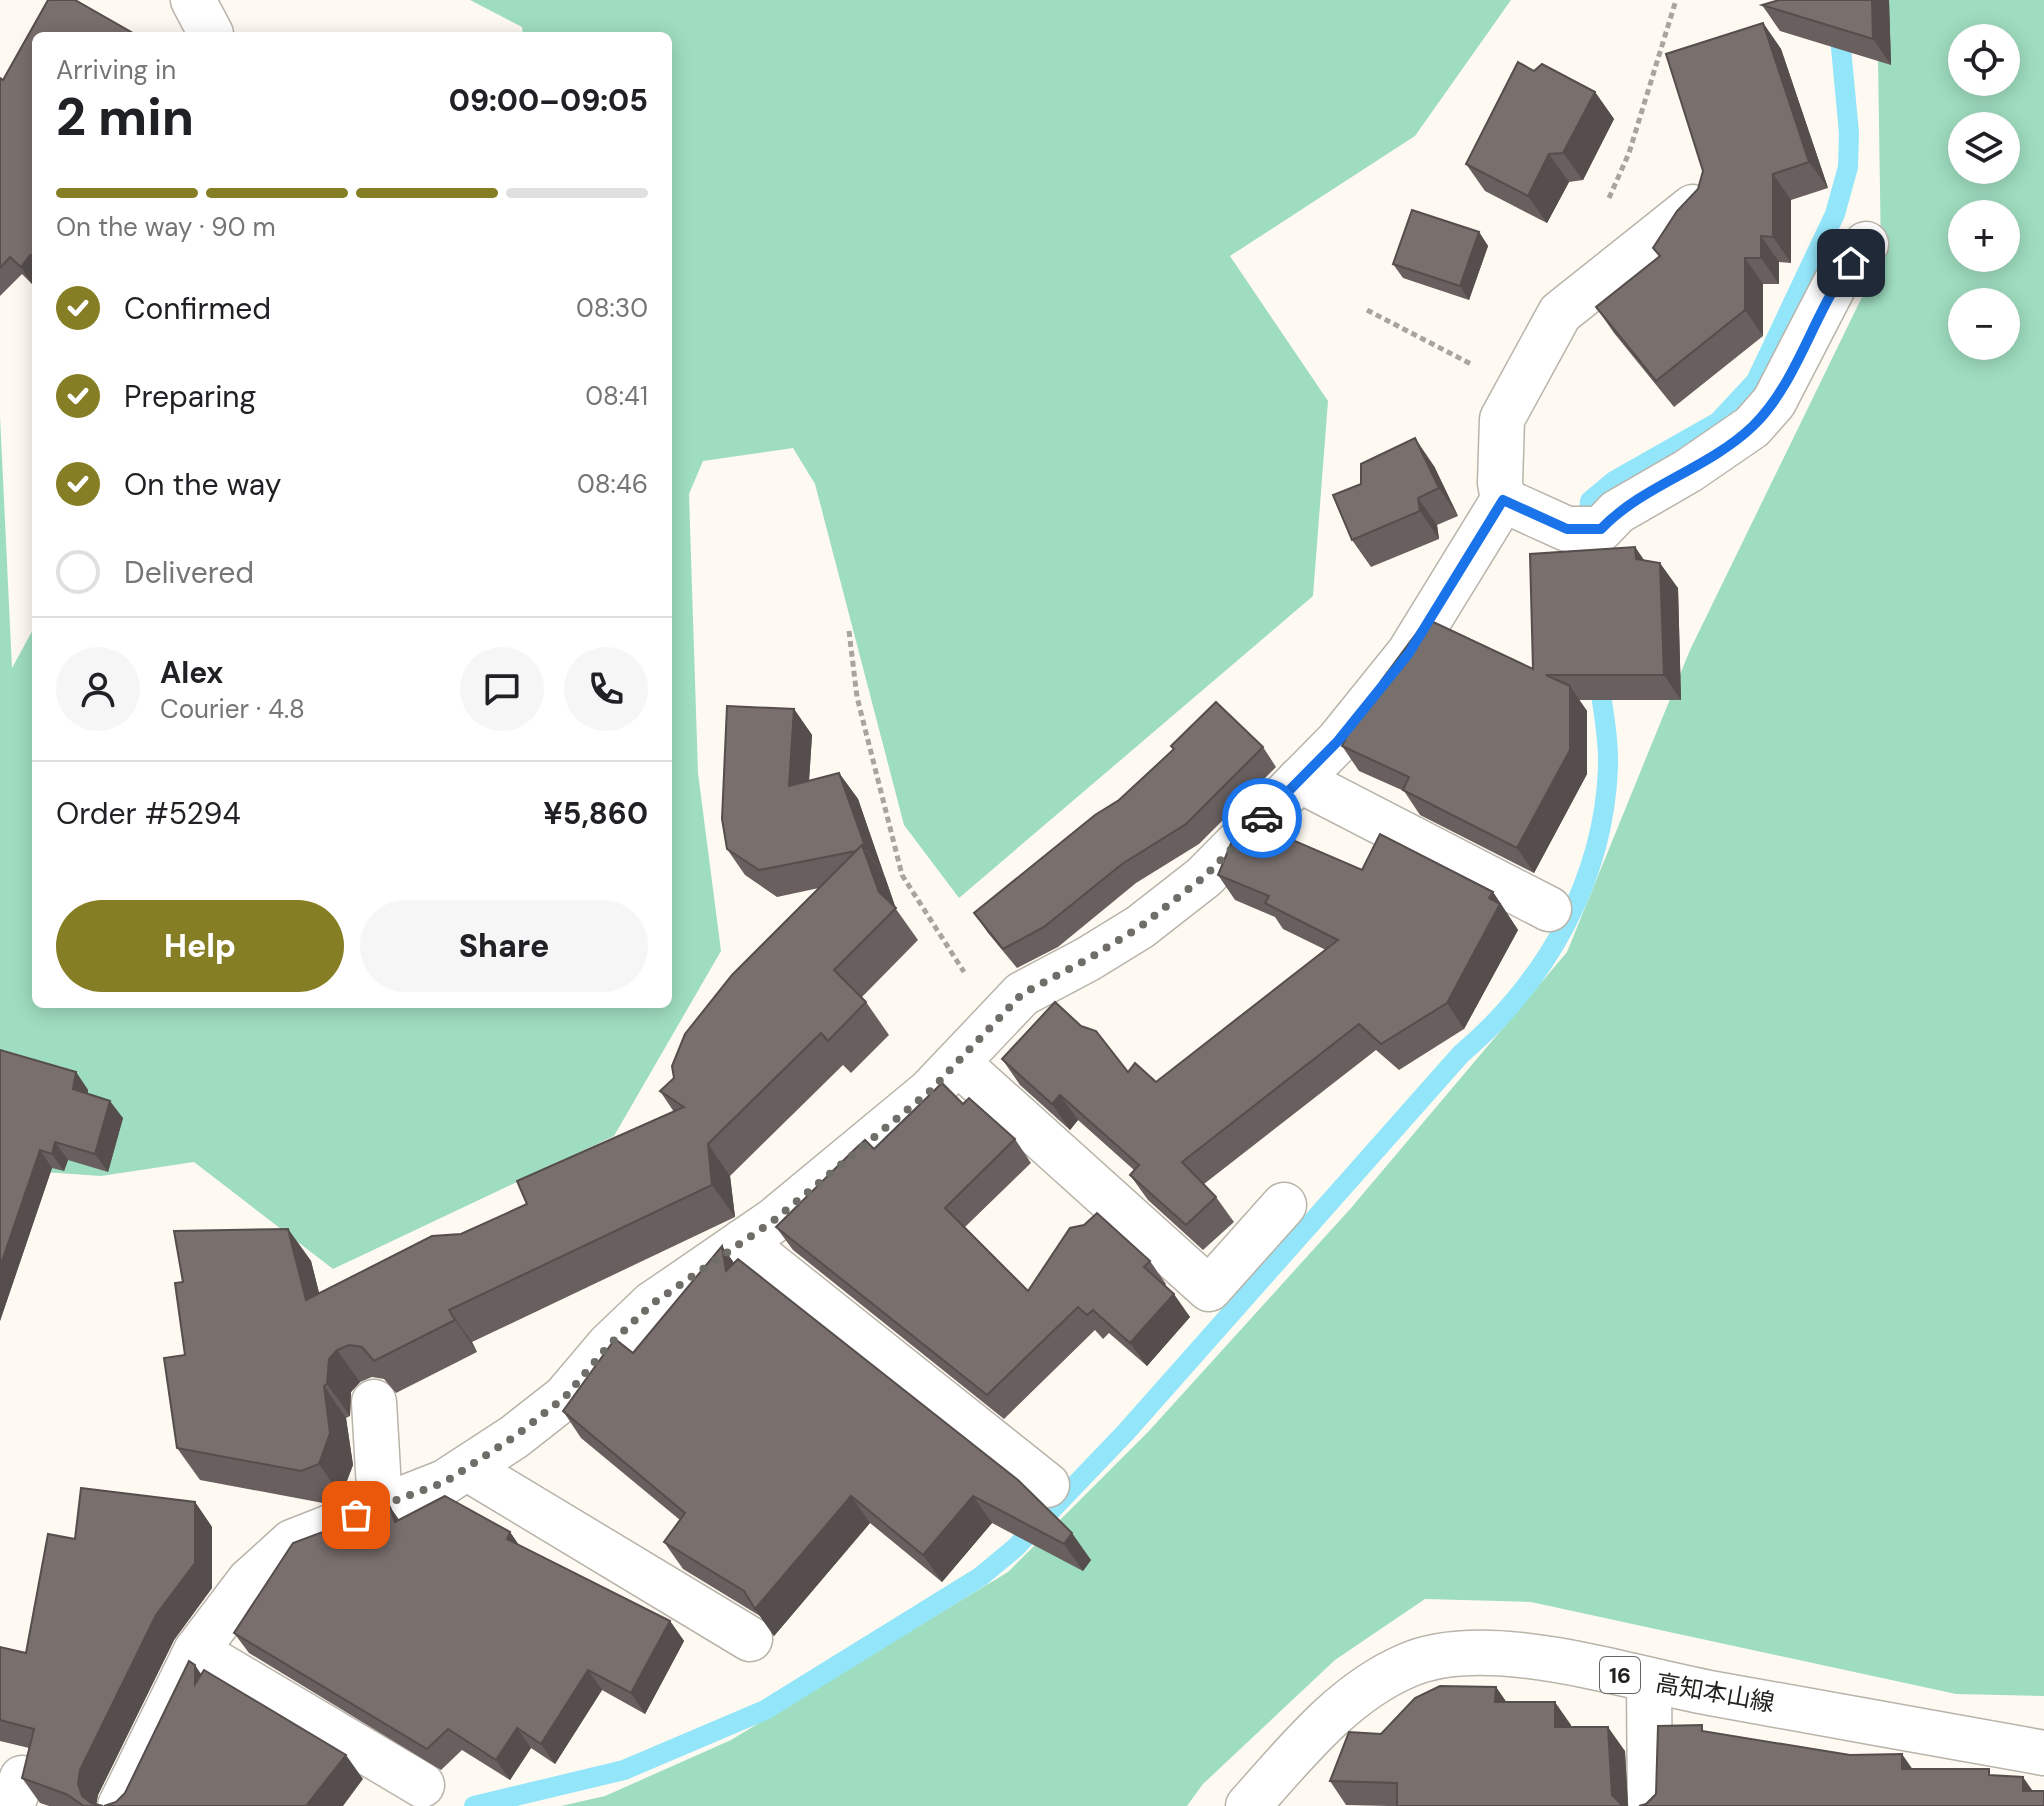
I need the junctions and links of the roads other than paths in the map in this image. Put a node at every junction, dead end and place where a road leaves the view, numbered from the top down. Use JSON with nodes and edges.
{"nodes":[{"id":1,"x":1693,"y":207,"type":"edge"},
{"id":2,"x":1866,"y":244,"type":"dead end"},
{"id":3,"x":1503,"y":500,"type":"junction"},
{"id":4,"x":1299,"y":780,"type":"junction"},
{"id":5,"x":1549,"y":909,"type":"dead end"},
{"id":6,"x":958,"y":1063,"type":"junction"},
{"id":7,"x":1284,"y":1205,"type":"dead end"},
{"id":8,"x":742,"y":1242,"type":"junction"},
{"id":9,"x":374,"y":1402,"type":"dead end"},
{"id":10,"x":468,"y":1469,"type":"junction"},
{"id":11,"x":1047,"y":1485,"type":"dead end"},
{"id":12,"x":380,"y":1506,"type":"junction"},
{"id":13,"x":750,"y":1639,"type":"dead end"},
{"id":14,"x":196,"y":1651,"type":"junction"},
{"id":15,"x":1649,"y":1682,"type":"junction"},
{"id":16,"x":2044,"y":1753,"type":"edge"},
{"id":17,"x":422,"y":1785,"type":"dead end"},
{"id":18,"x":120,"y":1806,"type":"edge"},
{"id":19,"x":1248,"y":1806,"type":"edge"},
{"id":20,"x":1650,"y":1806,"type":"edge"}],
"edges":[{"from":1,"to":3,"type":"street"},
{"from":2,"to":3,"type":"street"},
{"from":3,"to":4,"type":"street"},
{"from":4,"to":5,"type":"street"},
{"from":4,"to":6,"type":"street"},
{"from":6,"to":7,"type":"street"},
{"from":6,"to":8,"type":"street"},
{"from":8,"to":10,"type":"street"},
{"from":8,"to":11,"type":"street"},
{"from":9,"to":12,"type":"street"},
{"from":10,"to":12,"type":"street"},
{"from":10,"to":13,"type":"street"},
{"from":12,"to":14,"type":"street"},
{"from":14,"to":17,"type":"street"},
{"from":14,"to":18,"type":"street"},
{"from":15,"to":16,"type":"street","name":"高知本山線","number":"16"},
{"from":15,"to":19,"type":"street","name":"高知本山線","number":"16"},
{"from":15,"to":20,"type":"street"}]}
